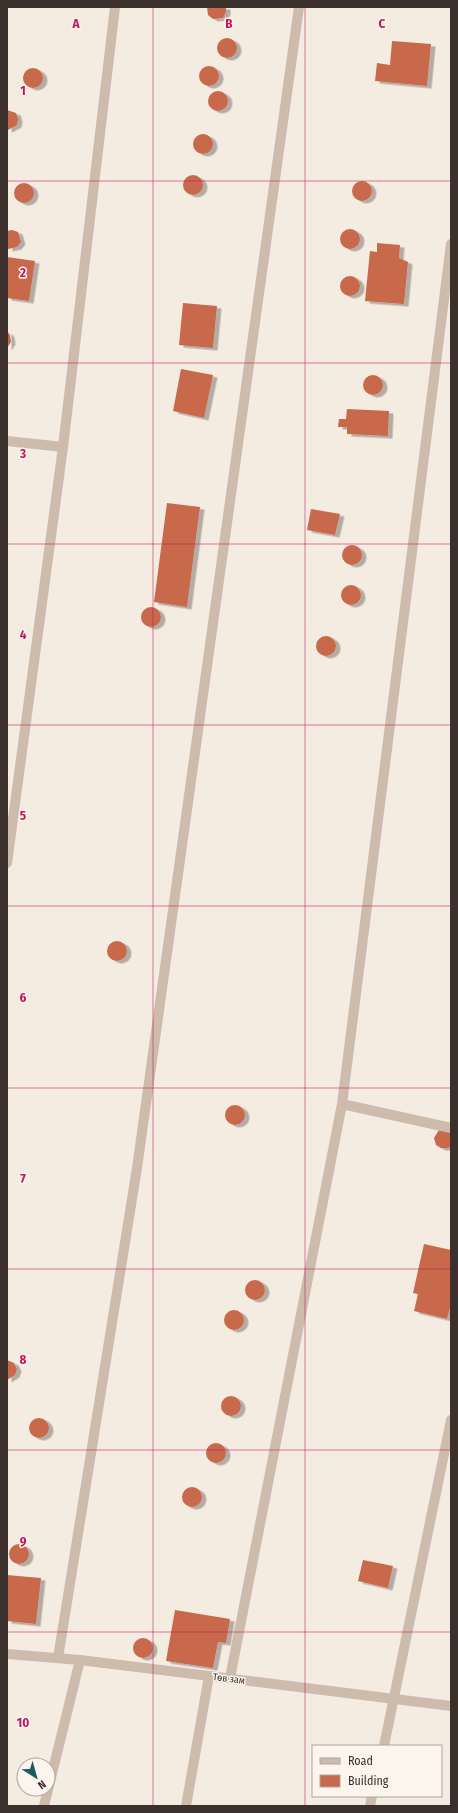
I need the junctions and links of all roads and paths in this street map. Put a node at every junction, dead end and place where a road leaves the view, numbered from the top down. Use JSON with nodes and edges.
{"nodes":[{"id":1,"x":115,"y":7,"type":"edge"},
{"id":2,"x":299,"y":7,"type":"edge"},
{"id":3,"x":451,"y":244,"type":"edge"},
{"id":4,"x":7,"y":441,"type":"edge"},
{"id":5,"x":62,"y":447,"type":"junction"},
{"id":6,"x":7,"y":863,"type":"edge"},
{"id":7,"x":342,"y":1104,"type":"junction"},
{"id":8,"x":451,"y":1128,"type":"edge"},
{"id":9,"x":451,"y":1420,"type":"edge"},
{"id":10,"x":7,"y":1654,"type":"edge"},
{"id":11,"x":58,"y":1658,"type":"junction"},
{"id":12,"x":80,"y":1660,"type":"junction"},
{"id":13,"x":209,"y":1676,"type":"junction"},
{"id":14,"x":230,"y":1678,"type":"junction"},
{"id":15,"x":395,"y":1699,"type":"junction"},
{"id":16,"x":451,"y":1706,"type":"edge"},
{"id":17,"x":384,"y":1745,"type":"edge"},
{"id":18,"x":44,"y":1806,"type":"edge"},
{"id":19,"x":186,"y":1806,"type":"edge"}],
"edges":[{"from":1,"to":5,"type":"street"},
{"from":2,"to":11,"type":"street"},
{"from":3,"to":7,"type":"street"},
{"from":4,"to":5,"type":"street"},
{"from":5,"to":6,"type":"street"},
{"from":7,"to":8,"type":"street"},
{"from":7,"to":14,"type":"street"},
{"from":9,"to":15,"type":"street"},
{"from":10,"to":11,"type":"street","name":"Төв зам"},
{"from":11,"to":12,"type":"street","name":"Төв зам"},
{"from":12,"to":13,"type":"street","name":"Төв зам"},
{"from":12,"to":18,"type":"street"},
{"from":13,"to":14,"type":"street","name":"Төв зам"},
{"from":13,"to":19,"type":"street"},
{"from":14,"to":15,"type":"street","name":"Төв зам"},
{"from":15,"to":16,"type":"street","name":"Төв зам"},
{"from":15,"to":17,"type":"street"}]}
